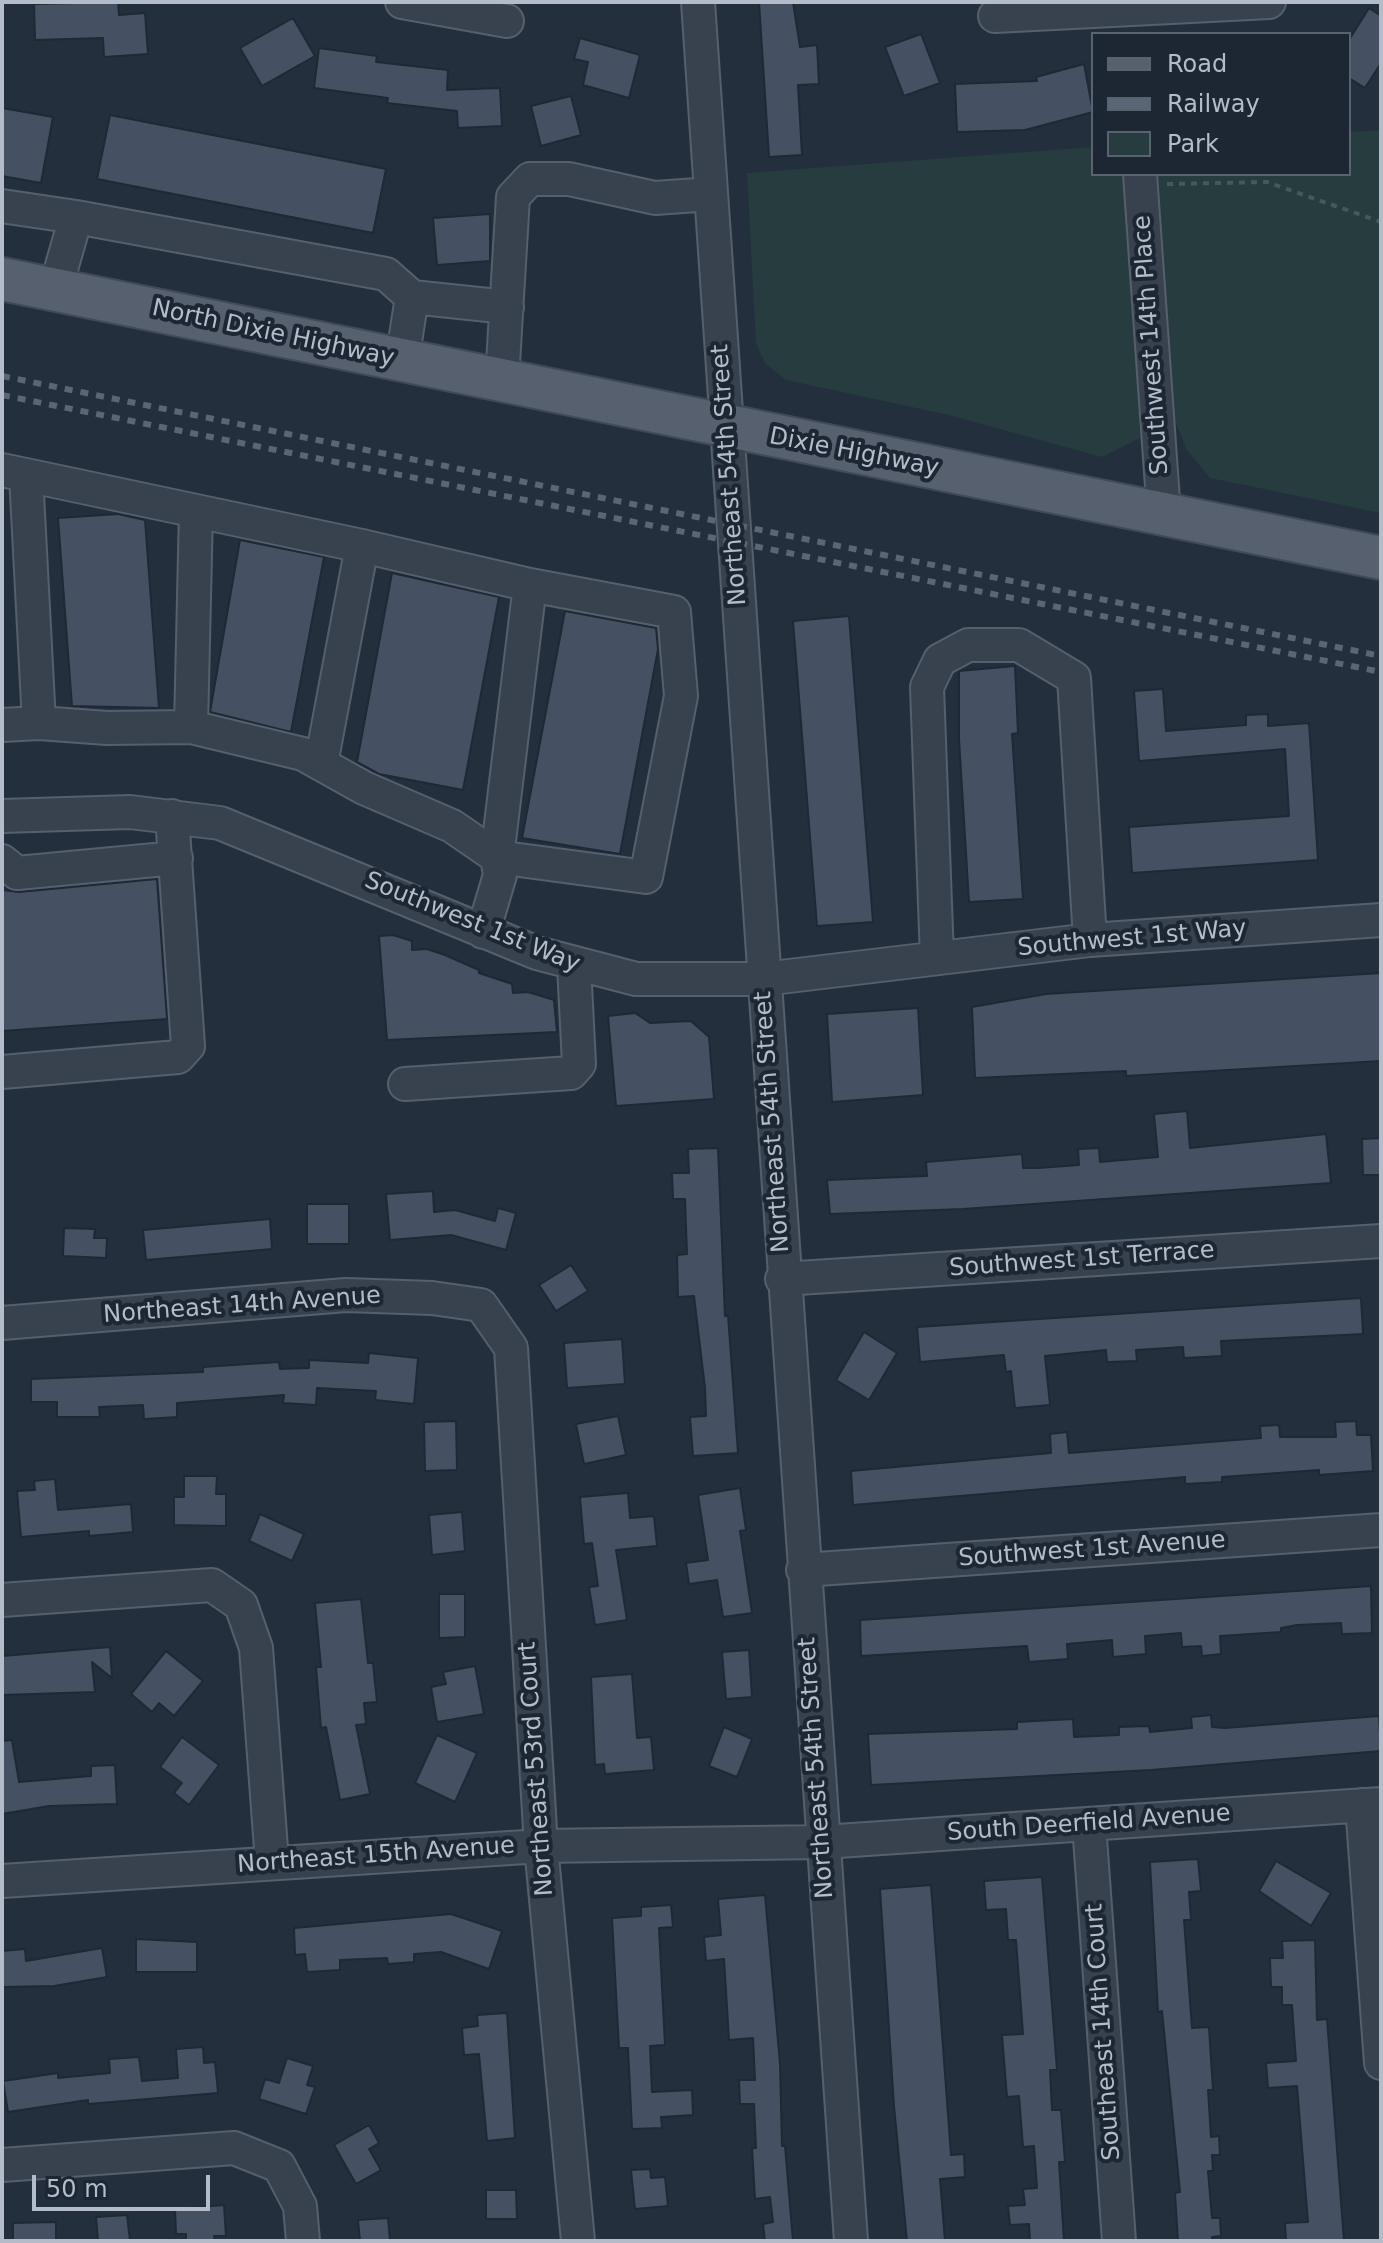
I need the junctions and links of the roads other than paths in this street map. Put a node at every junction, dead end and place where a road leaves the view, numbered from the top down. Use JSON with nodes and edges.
{"nodes":[{"id":1,"x":402,"y":2,"type":"edge"},
{"id":2,"x":698,"y":2,"type":"edge"},
{"id":3,"x":1269,"y":2,"type":"edge"},
{"id":4,"x":1129,"y":15,"type":"edge"},
{"id":5,"x":995,"y":16,"type":"dead end"},
{"id":6,"x":507,"y":21,"type":"dead end"},
{"id":7,"x":1140,"y":179,"type":"edge"},
{"id":8,"x":711,"y":194,"type":"junction"},
{"id":9,"x":2,"y":206,"type":"edge"},
{"id":10,"x":76,"y":217,"type":"junction"},
{"id":11,"x":2,"y":279,"type":"edge"},
{"id":12,"x":55,"y":290,"type":"junction"},
{"id":13,"x":412,"y":297,"type":"junction"},
{"id":14,"x":507,"y":307,"type":"junction"},
{"id":15,"x":402,"y":361,"type":"junction"},
{"id":16,"x":502,"y":380,"type":"junction"},
{"id":17,"x":544,"y":389,"type":"joint"},
{"id":18,"x":727,"y":427,"type":"junction"},
{"id":19,"x":14,"y":472,"type":"edge"},
{"id":20,"x":196,"y":511,"type":"junction"},
{"id":21,"x":1164,"y":515,"type":"junction"},
{"id":22,"x":362,"y":546,"type":"junction"},
{"id":23,"x":1381,"y":558,"type":"edge"},
{"id":24,"x":530,"y":585,"type":"junction"},
{"id":25,"x":39,"y":723,"type":"junction"},
{"id":26,"x":2,"y":725,"type":"edge"},
{"id":27,"x":191,"y":727,"type":"junction"},
{"id":28,"x":321,"y":764,"type":"junction"},
{"id":29,"x":2,"y":816,"type":"edge"},
{"id":30,"x":172,"y":816,"type":"junction"},
{"id":31,"x":497,"y":857,"type":"junction"},
{"id":32,"x":176,"y":858,"type":"junction"},
{"id":33,"x":2,"y":861,"type":"edge"},
{"id":34,"x":1381,"y":920,"type":"edge"},
{"id":35,"x":483,"y":932,"type":"junction"},
{"id":36,"x":1090,"y":940,"type":"junction"},
{"id":37,"x":937,"y":958,"type":"junction"},
{"id":38,"x":574,"y":965,"type":"junction"},
{"id":39,"x":764,"y":979,"type":"junction"},
{"id":40,"x":2,"y":1072,"type":"edge"},
{"id":41,"x":405,"y":1084,"type":"dead end"},
{"id":42,"x":1381,"y":1241,"type":"edge"},
{"id":43,"x":782,"y":1279,"type":"junction"},
{"id":44,"x":481,"y":1305,"type":"joint"},
{"id":45,"x":2,"y":1323,"type":"edge"},
{"id":46,"x":1381,"y":1530,"type":"edge"},
{"id":47,"x":803,"y":1570,"type":"junction"},
{"id":48,"x":2,"y":1600,"type":"edge"},
{"id":49,"x":1372,"y":1805,"type":"edge"},
{"id":50,"x":1089,"y":1824,"type":"junction"},
{"id":51,"x":810,"y":1843,"type":"junction"},
{"id":52,"x":541,"y":1846,"type":"junction"},
{"id":53,"x":272,"y":1862,"type":"junction"},
{"id":54,"x":2,"y":1881,"type":"edge"},
{"id":55,"x":1381,"y":2063,"type":"edge"},
{"id":56,"x":2,"y":2165,"type":"edge"},
{"id":57,"x":303,"y":2241,"type":"edge"},
{"id":58,"x":578,"y":2241,"type":"edge"},
{"id":59,"x":851,"y":2241,"type":"edge"},
{"id":60,"x":1119,"y":2241,"type":"edge"}],
"edges":[{"from":1,"to":6,"type":"street"},
{"from":2,"to":8,"type":"street","name":"Northeast 54th Street"},
{"from":3,"to":4,"type":"street"},
{"from":4,"to":5,"type":"street"},
{"from":7,"to":21,"type":"street","name":"Southwest 14th Place"},
{"from":8,"to":14,"type":"street"},
{"from":8,"to":18,"type":"street","name":"Northeast 54th Street"},
{"from":9,"to":10,"type":"street"},
{"from":10,"to":12,"type":"street"},
{"from":10,"to":13,"type":"street"},
{"from":11,"to":12,"type":"main road","name":"North Dixie Highway"},
{"from":12,"to":15,"type":"main road","name":"North Dixie Highway"},
{"from":13,"to":14,"type":"street"},
{"from":13,"to":15,"type":"street"},
{"from":14,"to":16,"type":"street"},
{"from":15,"to":16,"type":"main road","name":"North Dixie Highway"},
{"from":16,"to":17,"type":"main road","name":"North Dixie Highway"},
{"from":17,"to":18,"type":"main road","name":"Dixie Highway"},
{"from":18,"to":21,"type":"main road","name":"Dixie Highway"},
{"from":18,"to":39,"type":"street","name":"Northeast 54th Street"},
{"from":19,"to":20,"type":"street"},
{"from":19,"to":25,"type":"street"},
{"from":20,"to":22,"type":"street"},
{"from":20,"to":27,"type":"street"},
{"from":21,"to":23,"type":"main road","name":"Dixie Highway"},
{"from":22,"to":24,"type":"street"},
{"from":22,"to":28,"type":"street"},
{"from":24,"to":31,"type":"street"},
{"from":24,"to":31,"type":"street"},
{"from":25,"to":26,"type":"street"},
{"from":25,"to":27,"type":"street"},
{"from":27,"to":28,"type":"street"},
{"from":28,"to":31,"type":"street"},
{"from":29,"to":30,"type":"street","name":"Southwest 1st Way"},
{"from":30,"to":32,"type":"street"},
{"from":30,"to":35,"type":"street","name":"Southwest 1st Way"},
{"from":31,"to":35,"type":"street"},
{"from":32,"to":33,"type":"street"},
{"from":32,"to":40,"type":"street"},
{"from":34,"to":36,"type":"street","name":"Southwest 1st Way"},
{"from":35,"to":38,"type":"street","name":"Southwest 1st Way"},
{"from":36,"to":37,"type":"street","name":"Southwest 1st Way"},
{"from":36,"to":37,"type":"street"},
{"from":37,"to":39,"type":"street","name":"Southwest 1st Way"},
{"from":38,"to":39,"type":"street","name":"Southwest 1st Way"},
{"from":38,"to":41,"type":"street"},
{"from":39,"to":43,"type":"street","name":"Northeast 54th Street"},
{"from":42,"to":43,"type":"street","name":"Southwest 1st Terrace"},
{"from":43,"to":47,"type":"street","name":"Northeast 54th Street"},
{"from":44,"to":45,"type":"street","name":"Northeast 14th Avenue"},
{"from":44,"to":52,"type":"street","name":"Northeast 53rd Court"},
{"from":46,"to":47,"type":"street","name":"Southwest 1st Avenue"},
{"from":47,"to":51,"type":"street","name":"Northeast 54th Street"},
{"from":48,"to":53,"type":"street"},
{"from":49,"to":50,"type":"street","name":"South Deerfield Avenue"},
{"from":49,"to":55,"type":"street"},
{"from":50,"to":51,"type":"street","name":"South Deerfield Avenue"},
{"from":50,"to":60,"type":"street","name":"Southeast 14th Court"},
{"from":51,"to":52,"type":"street","name":"Northeast 15th Avenue"},
{"from":51,"to":59,"type":"street","name":"Northeast 54th Street"},
{"from":52,"to":53,"type":"street","name":"Northeast 15th Avenue"},
{"from":52,"to":58,"type":"street","name":"Northeast 53rd Court"},
{"from":53,"to":54,"type":"street","name":"Northeast 15th Avenue"},
{"from":56,"to":57,"type":"street"}]}
